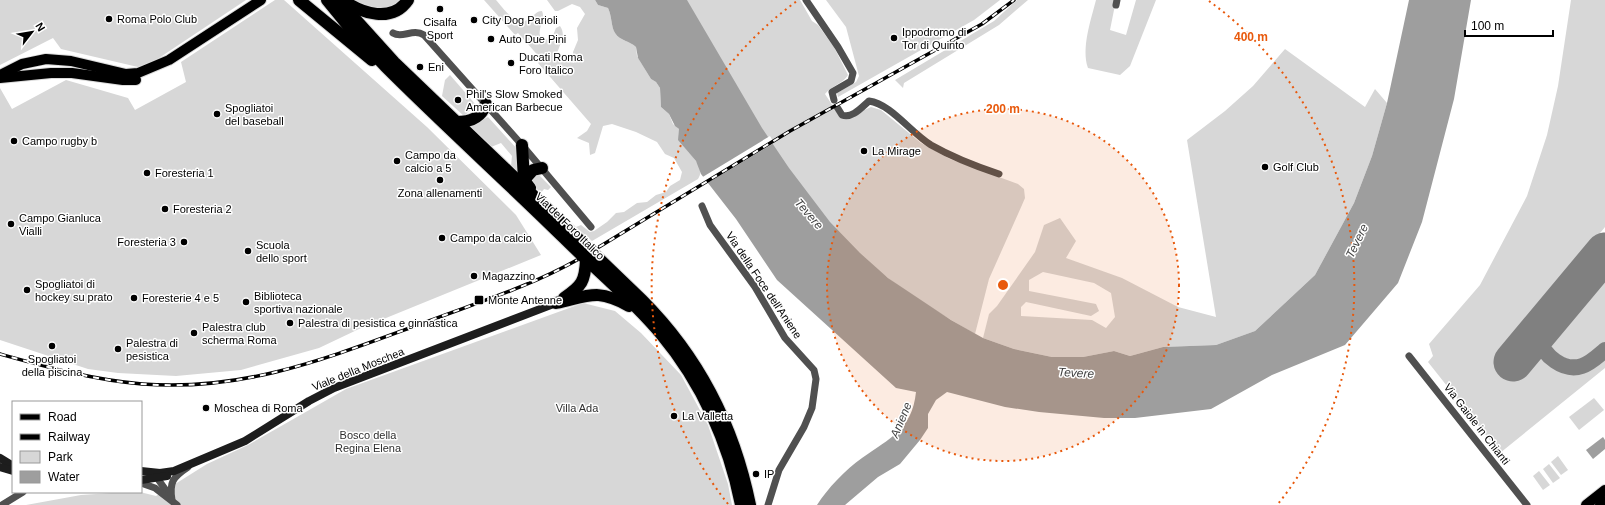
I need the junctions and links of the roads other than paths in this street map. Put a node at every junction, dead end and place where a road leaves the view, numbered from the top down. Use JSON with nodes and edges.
{"nodes":[{"id":1,"x":261,"y":0,"type":"edge"},
{"id":2,"x":298,"y":0,"type":"edge"},
{"id":3,"x":327,"y":0,"type":"edge"},
{"id":4,"x":338,"y":0,"type":"edge"},
{"id":5,"x":343,"y":0,"type":"edge"},
{"id":6,"x":408,"y":0,"type":"edge"},
{"id":7,"x":806,"y":0,"type":"edge"},
{"id":8,"x":393,"y":33,"type":"dead end"},
{"id":9,"x":51,"y":59,"type":"junction"},
{"id":10,"x":168,"y":60,"type":"junction"},
{"id":11,"x":45,"y":73,"type":"junction"},
{"id":12,"x":0,"y":76,"type":"edge"},
{"id":13,"x":404,"y":84,"type":"junction"},
{"id":14,"x":834,"y":100,"type":"dead end"},
{"id":15,"x":486,"y":104,"type":"junction"},
{"id":16,"x":837,"y":107,"type":"dead end"},
{"id":17,"x":457,"y":122,"type":"junction"},
{"id":18,"x":522,"y":145,"type":"junction"},
{"id":19,"x":542,"y":168,"type":"junction"},
{"id":20,"x":999,"y":174,"type":"dead end"},
{"id":21,"x":524,"y":180,"type":"junction"},
{"id":22,"x":543,"y":205,"type":"junction"},
{"id":23,"x":702,"y":206,"type":"dead end"},
{"id":24,"x":591,"y":227,"type":"dead end"},
{"id":25,"x":586,"y":260,"type":"junction"},
{"id":26,"x":556,"y":302,"type":"junction"},
{"id":27,"x":642,"y":313,"type":"junction"},
{"id":28,"x":1409,"y":356,"type":"dead end"},
{"id":29,"x":0,"y":458,"type":"edge"},
{"id":30,"x":194,"y":463,"type":"junction"},
{"id":31,"x":12,"y":465,"type":"edge"},
{"id":32,"x":0,"y":467,"type":"edge"},
{"id":33,"x":12,"y":471,"type":"edge"},
{"id":34,"x":142,"y":471,"type":"edge"},
{"id":35,"x":156,"y":476,"type":"junction"},
{"id":36,"x":142,"y":482,"type":"edge"},
{"id":37,"x":142,"y":482,"type":"edge"},
{"id":38,"x":1605,"y":490,"type":"edge"},
{"id":39,"x":21,"y":493,"type":"edge"},
{"id":40,"x":1605,"y":501,"type":"edge"},
{"id":41,"x":174,"y":502,"type":"edge"},
{"id":42,"x":2,"y":505,"type":"edge"},
{"id":43,"x":741,"y":505,"type":"edge"},
{"id":44,"x":750,"y":505,"type":"edge"},
{"id":45,"x":768,"y":505,"type":"edge"},
{"id":46,"x":1527,"y":505,"type":"edge"},
{"id":47,"x":1586,"y":505,"type":"edge"},
{"id":48,"x":1600,"y":505,"type":"edge"}],
"edges":[{"from":1,"to":10,"type":"main road"},
{"from":2,"to":13,"type":"highway"},
{"from":3,"to":13,"type":"highway","name":"Via del Foro Italico"},
{"from":4,"to":17,"type":"highway","name":"Via del Foro Italico"},
{"from":5,"to":6,"type":"highway"},
{"from":7,"to":14,"type":"street"},
{"from":8,"to":15,"type":"street","name":"Via del Foro Italico"},
{"from":9,"to":10,"type":"main road"},
{"from":9,"to":11,"type":"main road"},
{"from":9,"to":12,"type":"main road"},
{"from":10,"to":11,"type":"main road"},
{"from":11,"to":12,"type":"main road"},
{"from":13,"to":25,"type":"highway","name":"Via del Foro Italico"},
{"from":15,"to":17,"type":"highway"},
{"from":15,"to":18,"type":"street","name":"Via del Foro Italico"},
{"from":16,"to":20,"type":"street"},
{"from":17,"to":22,"type":"highway","name":"Via del Foro Italico"},
{"from":18,"to":19,"type":"street","name":"Via del Foro Italico"},
{"from":18,"to":21,"type":"highway"},
{"from":19,"to":21,"type":"highway"},
{"from":19,"to":24,"type":"street","name":"Via del Foro Italico"},
{"from":21,"to":22,"type":"highway"},
{"from":22,"to":44,"type":"highway","name":"Via del Foro Italico"},
{"from":23,"to":45,"type":"street","name":"Via della Foce dell'Aniene"},
{"from":25,"to":26,"type":"highway"},
{"from":25,"to":27,"type":"highway","name":"Via del Foro Italico"},
{"from":26,"to":27,"type":"highway"},
{"from":26,"to":30,"type":"street","name":"Viale della Moschea"},
{"from":27,"to":43,"type":"highway","name":"Via del Foro Italico"},
{"from":28,"to":46,"type":"street","name":"Via Gaiole in Chianti"},
{"from":29,"to":31,"type":"street"},
{"from":30,"to":35,"type":"street","name":"Viale della Moschea"},
{"from":30,"to":41,"type":"street"},
{"from":32,"to":33,"type":"street"},
{"from":34,"to":35,"type":"street","name":"Viale della Moschea"},
{"from":35,"to":37,"type":"street","name":"Viale della Moschea"},
{"from":35,"to":41,"type":"street"},
{"from":36,"to":41,"type":"street"},
{"from":38,"to":47,"type":"main road"},
{"from":39,"to":42,"type":"street"},
{"from":40,"to":48,"type":"main road"}]}
